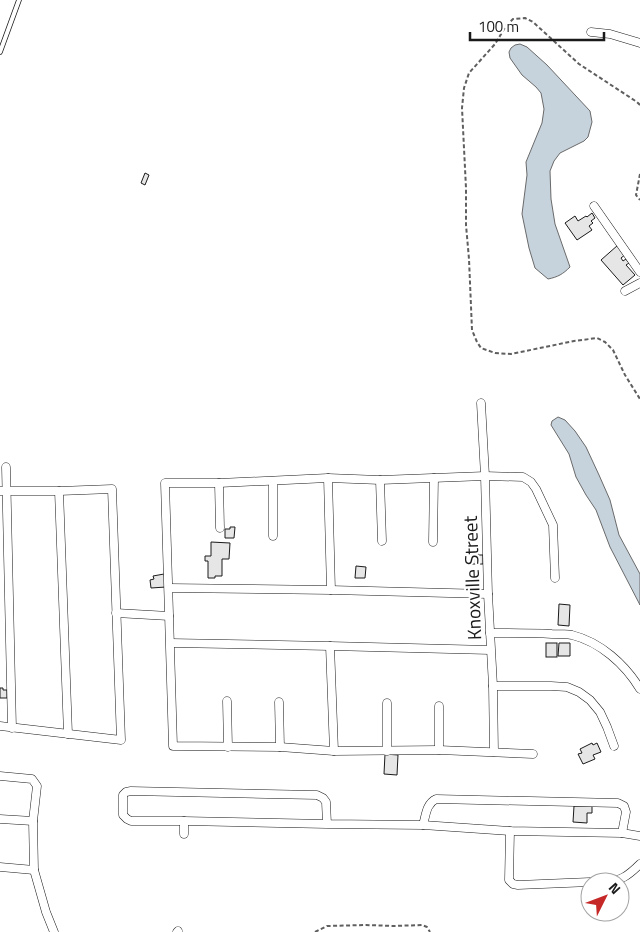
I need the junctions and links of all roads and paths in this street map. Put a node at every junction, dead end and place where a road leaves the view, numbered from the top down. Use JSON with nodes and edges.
{"nodes":[{"id":1,"x":19,"y":0,"type":"edge"},
{"id":2,"x":591,"y":32,"type":"dead end"},
{"id":3,"x":640,"y":43,"type":"edge"},
{"id":4,"x":0,"y":52,"type":"edge"},
{"id":5,"x":640,"y":105,"type":"edge"},
{"id":6,"x":640,"y":174,"type":"edge"},
{"id":7,"x":640,"y":200,"type":"edge"},
{"id":8,"x":594,"y":206,"type":"dead end"},
{"id":9,"x":640,"y":272,"type":"edge"},
{"id":10,"x":640,"y":283,"type":"edge"},
{"id":11,"x":625,"y":291,"type":"dead end"},
{"id":12,"x":640,"y":399,"type":"edge"},
{"id":13,"x":481,"y":403,"type":"dead end"},
{"id":14,"x":6,"y":467,"type":"dead end"},
{"id":15,"x":486,"y":476,"type":"junction"},
{"id":16,"x":328,"y":478,"type":"junction"},
{"id":17,"x":434,"y":478,"type":"junction"},
{"id":18,"x":380,"y":480,"type":"junction"},
{"id":19,"x":273,"y":481,"type":"junction"},
{"id":20,"x":219,"y":483,"type":"junction"},
{"id":21,"x":4,"y":491,"type":"edge"},
{"id":22,"x":59,"y":491,"type":"junction"},
{"id":23,"x":220,"y":528,"type":"dead end"},
{"id":24,"x":274,"y":536,"type":"dead end"},
{"id":25,"x":382,"y":541,"type":"dead end"},
{"id":26,"x":433,"y":542,"type":"dead end"},
{"id":27,"x":555,"y":578,"type":"dead end"},
{"id":28,"x":169,"y":588,"type":"junction"},
{"id":29,"x":331,"y":590,"type":"junction"},
{"id":30,"x":488,"y":594,"type":"junction"},
{"id":31,"x":116,"y":613,"type":"junction"},
{"id":32,"x":169,"y":616,"type":"junction"},
{"id":33,"x":490,"y":633,"type":"junction"},
{"id":34,"x":171,"y":643,"type":"junction"},
{"id":35,"x":330,"y":646,"type":"junction"},
{"id":36,"x":490,"y":650,"type":"junction"},
{"id":37,"x":493,"y":686,"type":"junction"},
{"id":38,"x":640,"y":689,"type":"edge"},
{"id":39,"x":227,"y":701,"type":"dead end"},
{"id":40,"x":280,"y":702,"type":"dead end"},
{"id":41,"x":387,"y":703,"type":"dead end"},
{"id":42,"x":439,"y":706,"type":"dead end"},
{"id":43,"x":0,"y":726,"type":"edge"},
{"id":44,"x":12,"y":728,"type":"junction"},
{"id":45,"x":68,"y":734,"type":"junction"},
{"id":46,"x":614,"y":746,"type":"dead end"},
{"id":47,"x":228,"y":747,"type":"junction"},
{"id":48,"x":280,"y":747,"type":"junction"},
{"id":49,"x":439,"y":750,"type":"junction"},
{"id":50,"x":334,"y":751,"type":"junction"},
{"id":51,"x":387,"y":751,"type":"junction"},
{"id":52,"x":494,"y":752,"type":"junction"},
{"id":53,"x":532,"y":754,"type":"dead end"},
{"id":54,"x":0,"y":776,"type":"edge"},
{"id":55,"x":0,"y":819,"type":"edge"},
{"id":56,"x":184,"y":821,"type":"junction"},
{"id":57,"x":32,"y":822,"type":"junction"},
{"id":58,"x":327,"y":824,"type":"junction"},
{"id":59,"x":423,"y":825,"type":"junction"},
{"id":60,"x":510,"y":831,"type":"junction"},
{"id":61,"x":622,"y":833,"type":"junction"},
{"id":62,"x":184,"y":834,"type":"dead end"},
{"id":63,"x":640,"y":836,"type":"edge"},
{"id":64,"x":640,"y":864,"type":"edge"},
{"id":65,"x":0,"y":867,"type":"edge"},
{"id":66,"x":34,"y":870,"type":"junction"},
{"id":67,"x":630,"y":874,"type":"edge"},
{"id":68,"x":580,"y":882,"type":"edge"},
{"id":69,"x":54,"y":932,"type":"edge"},
{"id":70,"x":315,"y":932,"type":"edge"},
{"id":71,"x":430,"y":932,"type":"edge"}],
"edges":[{"from":1,"to":4,"type":"lane"},
{"from":2,"to":3,"type":"street"},
{"from":5,"to":12,"type":"path"},
{"from":6,"to":7,"type":"path"},
{"from":8,"to":9,"type":"street"},
{"from":10,"to":11,"type":"street"},
{"from":13,"to":15,"type":"street","name":"Knoxville Street"},
{"from":14,"to":21,"type":"street"},
{"from":15,"to":17,"type":"street"},
{"from":15,"to":27,"type":"street"},
{"from":15,"to":30,"type":"street","name":"Knoxville Street"},
{"from":16,"to":18,"type":"street"},
{"from":16,"to":19,"type":"street"},
{"from":16,"to":29,"type":"street"},
{"from":17,"to":18,"type":"street"},
{"from":17,"to":26,"type":"street"},
{"from":18,"to":25,"type":"street"},
{"from":19,"to":20,"type":"street"},
{"from":19,"to":24,"type":"street"},
{"from":20,"to":23,"type":"street"},
{"from":20,"to":28,"type":"street"},
{"from":21,"to":22,"type":"street"},
{"from":21,"to":44,"type":"street"},
{"from":22,"to":31,"type":"street"},
{"from":22,"to":45,"type":"street"},
{"from":28,"to":29,"type":"street"},
{"from":28,"to":32,"type":"street"},
{"from":29,"to":30,"type":"street"},
{"from":30,"to":33,"type":"street","name":"Knoxville Street"},
{"from":31,"to":32,"type":"street"},
{"from":31,"to":45,"type":"street"},
{"from":32,"to":34,"type":"street"},
{"from":33,"to":36,"type":"street","name":"Knoxville Street"},
{"from":33,"to":38,"type":"street"},
{"from":34,"to":35,"type":"street"},
{"from":34,"to":47,"type":"street"},
{"from":35,"to":36,"type":"street"},
{"from":35,"to":50,"type":"street"},
{"from":36,"to":37,"type":"street","name":"Knoxville Street"},
{"from":37,"to":46,"type":"street"},
{"from":37,"to":52,"type":"street","name":"Knoxville Street"},
{"from":39,"to":47,"type":"street"},
{"from":40,"to":48,"type":"street"},
{"from":41,"to":51,"type":"street"},
{"from":42,"to":49,"type":"street"},
{"from":43,"to":44,"type":"street"},
{"from":44,"to":45,"type":"street"},
{"from":47,"to":48,"type":"street"},
{"from":48,"to":50,"type":"street"},
{"from":49,"to":51,"type":"street"},
{"from":49,"to":52,"type":"street"},
{"from":50,"to":51,"type":"street"},
{"from":52,"to":53,"type":"street"},
{"from":54,"to":57,"type":"street"},
{"from":55,"to":57,"type":"street"},
{"from":56,"to":58,"type":"street"},
{"from":56,"to":58,"type":"street"},
{"from":56,"to":62,"type":"street"},
{"from":57,"to":66,"type":"street"},
{"from":58,"to":59,"type":"street"},
{"from":59,"to":60,"type":"street"},
{"from":59,"to":61,"type":"street"},
{"from":60,"to":61,"type":"street"},
{"from":60,"to":68,"type":"street"},
{"from":61,"to":63,"type":"street"},
{"from":64,"to":67,"type":"street"},
{"from":65,"to":66,"type":"street"},
{"from":66,"to":69,"type":"street"},
{"from":70,"to":71,"type":"path"}]}
